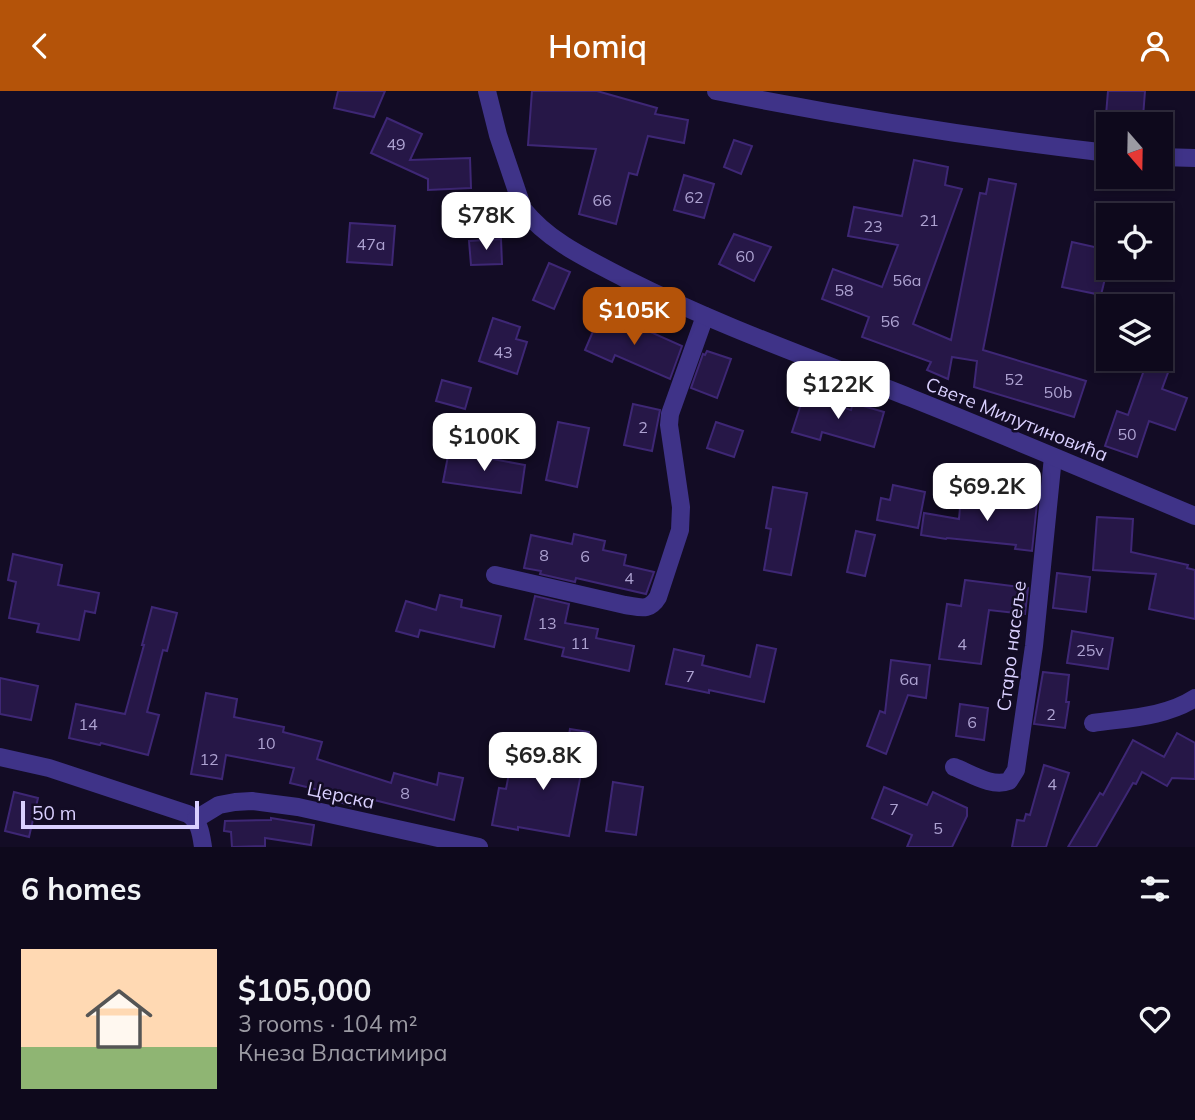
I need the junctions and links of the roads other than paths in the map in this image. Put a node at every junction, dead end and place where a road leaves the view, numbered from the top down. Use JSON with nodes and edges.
{"nodes":[{"id":1,"x":487,"y":91,"type":"edge"},
{"id":2,"x":716,"y":91,"type":"edge"},
{"id":3,"x":1096,"y":152,"type":"edge"},
{"id":4,"x":1173,"y":157,"type":"edge"},
{"id":5,"x":1195,"y":158,"type":"edge"},
{"id":6,"x":705,"y":316,"type":"junction"},
{"id":7,"x":1053,"y":457,"type":"junction"},
{"id":8,"x":1195,"y":516,"type":"edge"},
{"id":9,"x":495,"y":575,"type":"dead end"},
{"id":10,"x":1195,"y":698,"type":"edge"},
{"id":11,"x":1093,"y":723,"type":"dead end"},
{"id":12,"x":0,"y":757,"type":"edge"},
{"id":13,"x":954,"y":767,"type":"dead end"},
{"id":14,"x":196,"y":819,"type":"junction"},
{"id":15,"x":203,"y":847,"type":"edge"},
{"id":16,"x":479,"y":847,"type":"edge"}],
"edges":[{"from":1,"to":6,"type":"street","name":"Свете Милутиновића"},
{"from":2,"to":3,"type":"street"},
{"from":4,"to":5,"type":"street"},
{"from":6,"to":7,"type":"street","name":"Свете Милутиновића"},
{"from":6,"to":9,"type":"street"},
{"from":7,"to":8,"type":"street","name":"Свете Милутиновића"},
{"from":7,"to":13,"type":"street","name":"Старо насеље"},
{"from":10,"to":11,"type":"street"},
{"from":12,"to":14,"type":"street"},
{"from":14,"to":15,"type":"street"},
{"from":14,"to":16,"type":"street","name":"Церска"}]}
